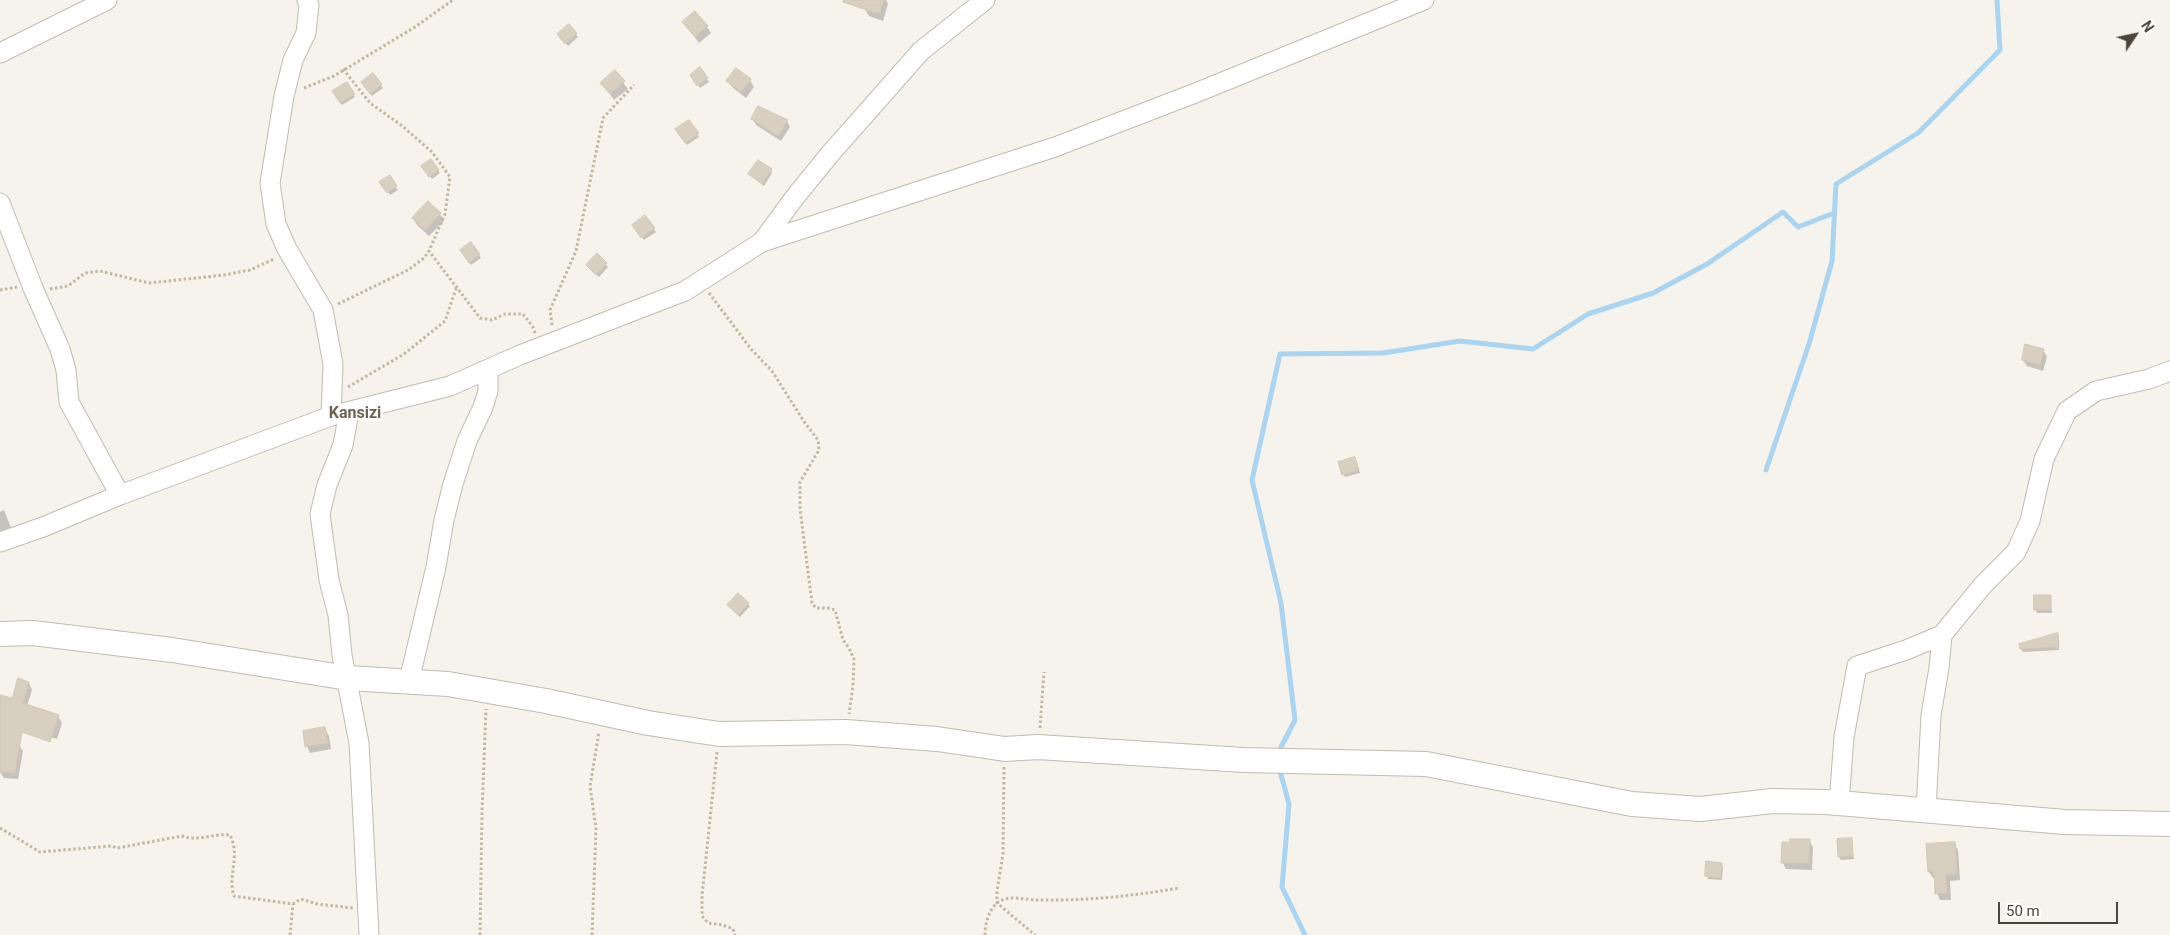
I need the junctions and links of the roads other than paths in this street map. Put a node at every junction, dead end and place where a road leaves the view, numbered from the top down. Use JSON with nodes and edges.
{"nodes":[{"id":1,"x":108,"y":0,"type":"edge"},
{"id":2,"x":307,"y":0,"type":"edge"},
{"id":3,"x":985,"y":0,"type":"edge"},
{"id":4,"x":1424,"y":0,"type":"edge"},
{"id":5,"x":0,"y":53,"type":"edge"},
{"id":6,"x":0,"y":203,"type":"edge"},
{"id":7,"x":762,"y":242,"type":"junction"},
{"id":8,"x":488,"y":370,"type":"junction"},
{"id":9,"x":2170,"y":371,"type":"edge"},
{"id":10,"x":349,"y":412,"type":"junction"},
{"id":11,"x":331,"y":416,"type":"junction"},
{"id":12,"x":120,"y":495,"type":"junction"},
{"id":13,"x":0,"y":542,"type":"edge"},
{"id":14,"x":0,"y":634,"type":"edge"},
{"id":15,"x":1942,"y":635,"type":"junction"},
{"id":16,"x":348,"y":678,"type":"junction"},
{"id":17,"x":409,"y":681,"type":"junction"},
{"id":18,"x":1838,"y":803,"type":"junction"},
{"id":19,"x":1926,"y":810,"type":"junction"},
{"id":20,"x":2170,"y":824,"type":"edge"},
{"id":21,"x":369,"y":935,"type":"edge"}],
"edges":[{"from":1,"to":5,"type":"street"},
{"from":2,"to":11,"type":"street"},
{"from":3,"to":7,"type":"street"},
{"from":4,"to":7,"type":"street"},
{"from":6,"to":12,"type":"street"},
{"from":7,"to":8,"type":"street"},
{"from":8,"to":10,"type":"street"},
{"from":8,"to":17,"type":"street"},
{"from":9,"to":15,"type":"street"},
{"from":10,"to":11,"type":"street"},
{"from":10,"to":16,"type":"street"},
{"from":11,"to":12,"type":"street"},
{"from":12,"to":13,"type":"street"},
{"from":14,"to":16,"type":"street"},
{"from":15,"to":18,"type":"street"},
{"from":15,"to":19,"type":"street"},
{"from":16,"to":17,"type":"street"},
{"from":16,"to":21,"type":"street"},
{"from":17,"to":18,"type":"street"},
{"from":18,"to":19,"type":"street"},
{"from":19,"to":20,"type":"street"}]}
